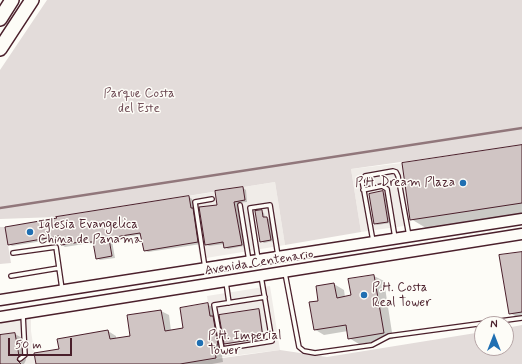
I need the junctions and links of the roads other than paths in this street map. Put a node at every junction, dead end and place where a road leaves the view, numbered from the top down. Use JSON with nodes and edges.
{"nodes":[{"id":1,"x":12,"y":0,"type":"edge"},
{"id":2,"x":32,"y":0,"type":"edge"},
{"id":3,"x":0,"y":18,"type":"edge"},
{"id":4,"x":0,"y":49,"type":"edge"},
{"id":5,"x":363,"y":190,"type":"junction"},
{"id":6,"x":212,"y":199,"type":"dead end"},
{"id":7,"x":240,"y":205,"type":"dead end"},
{"id":8,"x":522,"y":219,"type":"edge"},
{"id":9,"x":522,"y":234,"type":"edge"},
{"id":10,"x":409,"y":237,"type":"junction"},
{"id":11,"x":395,"y":239,"type":"junction"},
{"id":12,"x":373,"y":242,"type":"junction"},
{"id":13,"x":13,"y":253,"type":"dead end"},
{"id":14,"x":281,"y":257,"type":"junction"},
{"id":15,"x":254,"y":261,"type":"junction"},
{"id":16,"x":59,"y":268,"type":"junction"},
{"id":17,"x":205,"y":269,"type":"junction"},
{"id":18,"x":285,"y":272,"type":"junction"},
{"id":19,"x":11,"y":276,"type":"dead end"},
{"id":20,"x":261,"y":276,"type":"junction"},
{"id":21,"x":225,"y":282,"type":"junction"},
{"id":22,"x":65,"y":291,"type":"junction"},
{"id":23,"x":265,"y":297,"type":"junction"},
{"id":24,"x":0,"y":300,"type":"edge"},
{"id":25,"x":229,"y":303,"type":"junction"},
{"id":26,"x":69,"y":306,"type":"junction"},
{"id":27,"x":23,"y":314,"type":"junction"},
{"id":28,"x":1,"y":317,"type":"edge"},
{"id":29,"x":522,"y":318,"type":"edge"},
{"id":30,"x":20,"y":359,"type":"dead end"}],
"edges":[{"from":1,"to":3,"type":"highway"},
{"from":2,"to":4,"type":"highway"},
{"from":5,"to":10,"type":"lane"},
{"from":5,"to":11,"type":"lane"},
{"from":5,"to":12,"type":"lane"},
{"from":6,"to":17,"type":"lane"},
{"from":7,"to":15,"type":"lane"},
{"from":8,"to":10,"type":"main road","name":"Avenida Centenario"},
{"from":9,"to":18,"type":"main road","name":"Avenida Centenario"},
{"from":10,"to":11,"type":"main road","name":"Avenida Centenario"},
{"from":11,"to":12,"type":"main road","name":"Avenida Centenario"},
{"from":12,"to":14,"type":"main road","name":"Avenida Centenario"},
{"from":13,"to":16,"type":"lane"},
{"from":14,"to":15,"type":"main road","name":"Avenida Centenario"},
{"from":14,"to":15,"type":"lane"},
{"from":14,"to":18,"type":"main road"},
{"from":15,"to":17,"type":"main road","name":"Avenida Centenario"},
{"from":16,"to":19,"type":"lane"},
{"from":16,"to":22,"type":"lane"},
{"from":17,"to":22,"type":"main road","name":"Avenida Centenario"},
{"from":18,"to":20,"type":"main road","name":"Avenida Centenario"},
{"from":18,"to":29,"type":"lane"},
{"from":20,"to":21,"type":"main road","name":"Avenida Centenario"},
{"from":20,"to":23,"type":"lane"},
{"from":21,"to":25,"type":"lane"},
{"from":21,"to":26,"type":"main road","name":"Avenida Centenario"},
{"from":22,"to":24,"type":"main road","name":"Avenida Centenario"},
{"from":22,"to":26,"type":"main road"},
{"from":23,"to":25,"type":"lane"},
{"from":23,"to":25,"type":"lane"},
{"from":24,"to":28,"type":"main road"},
{"from":26,"to":27,"type":"main road","name":"Avenida Centenario"},
{"from":27,"to":28,"type":"main road","name":"Avenida Centenario"},
{"from":27,"to":30,"type":"lane"}]}
